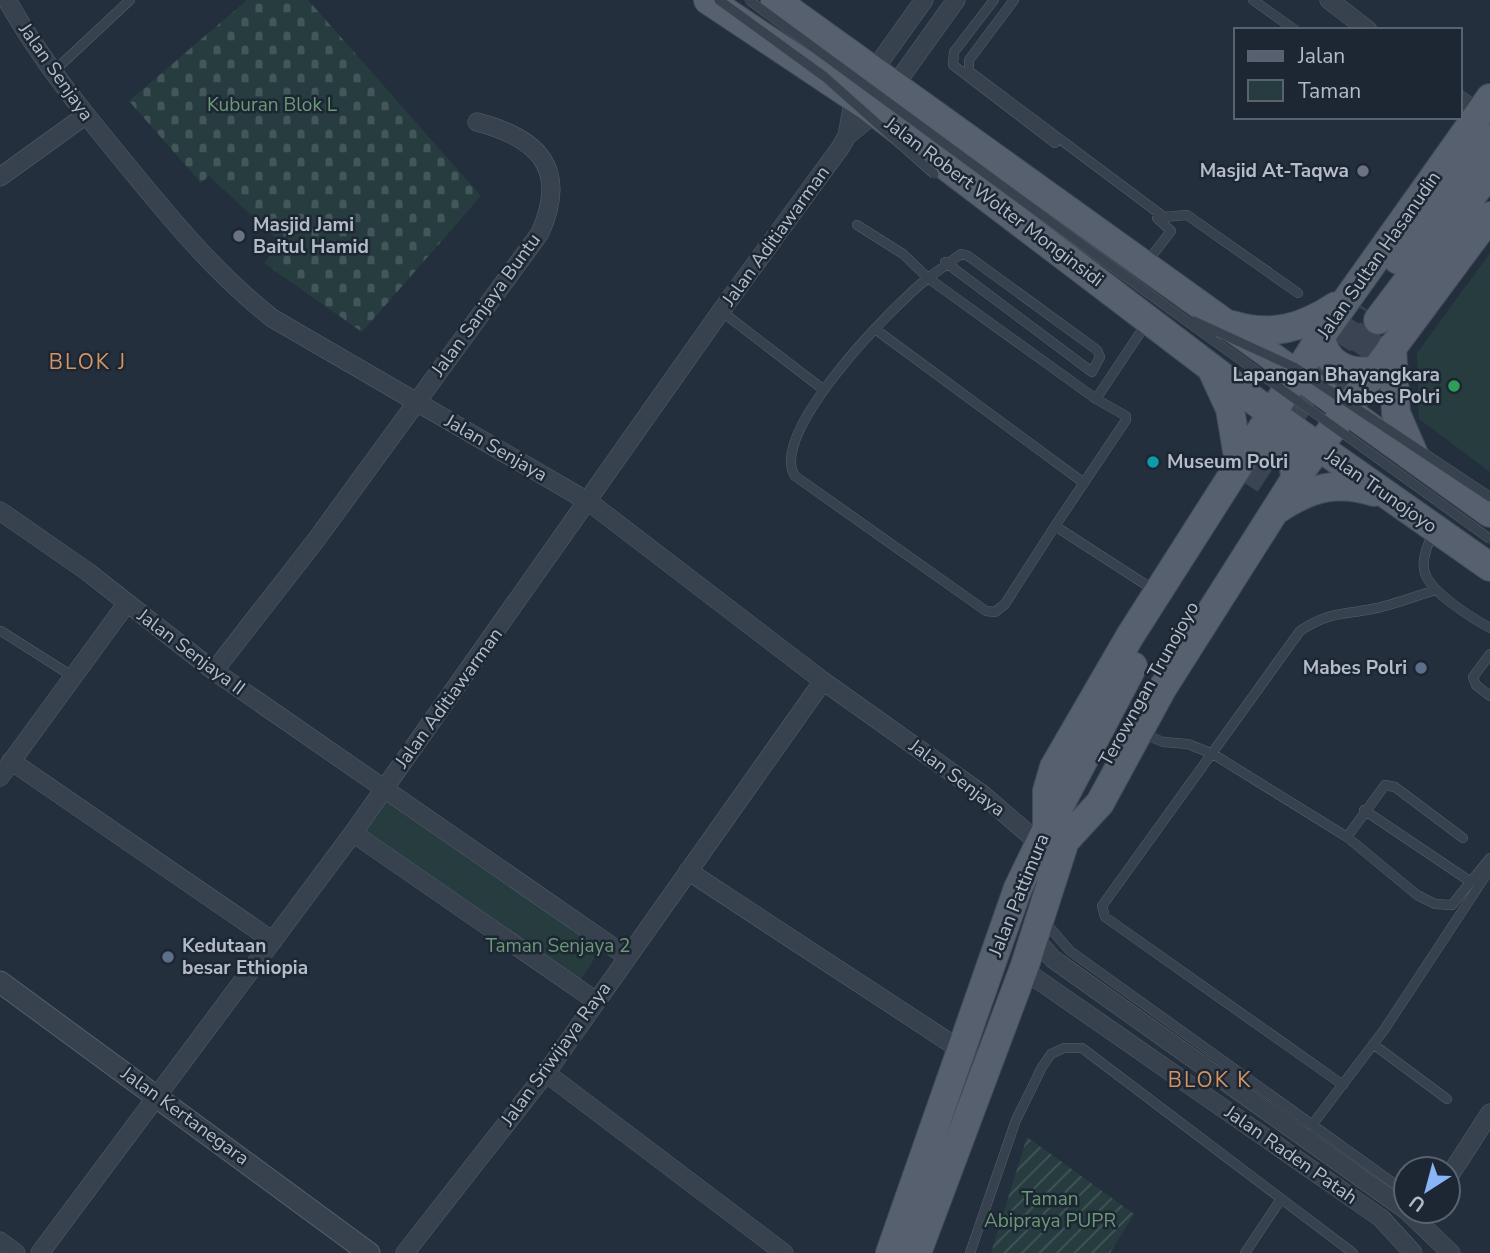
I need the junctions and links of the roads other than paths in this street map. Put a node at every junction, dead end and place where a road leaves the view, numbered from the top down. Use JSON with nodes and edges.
{"nodes":[{"id":1,"x":130,"y":0,"type":"edge"},
{"id":2,"x":708,"y":0,"type":"edge"},
{"id":3,"x":719,"y":0,"type":"edge"},
{"id":4,"x":749,"y":0,"type":"edge"},
{"id":5,"x":775,"y":0,"type":"edge"},
{"id":6,"x":924,"y":0,"type":"edge"},
{"id":7,"x":956,"y":0,"type":"edge"},
{"id":8,"x":994,"y":0,"type":"edge"},
{"id":9,"x":1014,"y":0,"type":"edge"},
{"id":10,"x":1253,"y":0,"type":"edge"},
{"id":11,"x":1330,"y":0,"type":"edge"},
{"id":12,"x":6,"y":1,"type":"edge"},
{"id":13,"x":1292,"y":28,"type":"edge"},
{"id":14,"x":1365,"y":28,"type":"edge"},
{"id":15,"x":53,"y":72,"type":"junction"},
{"id":16,"x":885,"y":79,"type":"junction"},
{"id":17,"x":865,"y":105,"type":"junction"},
{"id":18,"x":1480,"y":112,"type":"edge"},
{"id":19,"x":86,"y":115,"type":"junction"},
{"id":20,"x":477,"y":121,"type":"dead end"},
{"id":21,"x":847,"y":136,"type":"junction"},
{"id":22,"x":1490,"y":172,"type":"edge"},
{"id":23,"x":0,"y":177,"type":"edge"},
{"id":24,"x":945,"y":182,"type":"dead end"},
{"id":25,"x":1490,"y":216,"type":"edge"},
{"id":26,"x":1000,"y":222,"type":"dead end"},
{"id":27,"x":1170,"y":222,"type":"junction"},
{"id":28,"x":857,"y":225,"type":"dead end"},
{"id":29,"x":945,"y":262,"type":"junction"},
{"id":30,"x":1144,"y":266,"type":"junction"},
{"id":31,"x":928,"y":278,"type":"junction"},
{"id":32,"x":1298,"y":293,"type":"dead end"},
{"id":33,"x":1364,"y":308,"type":"junction"},
{"id":34,"x":721,"y":312,"type":"junction"},
{"id":35,"x":1146,"y":313,"type":"junction"},
{"id":36,"x":1220,"y":321,"type":"junction"},
{"id":37,"x":875,"y":329,"type":"junction"},
{"id":38,"x":1321,"y":336,"type":"junction"},
{"id":39,"x":1392,"y":347,"type":"junction"},
{"id":40,"x":1211,"y":368,"type":"junction"},
{"id":41,"x":1372,"y":371,"type":"junction"},
{"id":42,"x":1091,"y":372,"type":"junction"},
{"id":43,"x":1298,"y":373,"type":"junction"},
{"id":44,"x":1106,"y":383,"type":"junction"},
{"id":45,"x":824,"y":390,"type":"junction"},
{"id":46,"x":1096,"y":399,"type":"junction"},
{"id":47,"x":416,"y":402,"type":"junction"},
{"id":48,"x":1347,"y":408,"type":"junction"},
{"id":49,"x":1272,"y":414,"type":"junction"},
{"id":50,"x":1318,"y":447,"type":"junction"},
{"id":51,"x":1418,"y":463,"type":"junction"},
{"id":52,"x":1295,"y":479,"type":"junction"},
{"id":53,"x":1254,"y":480,"type":"junction"},
{"id":54,"x":1084,"y":483,"type":"junction"},
{"id":55,"x":1387,"y":495,"type":"junction"},
{"id":56,"x":1490,"y":497,"type":"edge"},
{"id":57,"x":589,"y":502,"type":"junction"},
{"id":58,"x":0,"y":510,"type":"edge"},
{"id":59,"x":1490,"y":513,"type":"edge"},
{"id":60,"x":1055,"y":526,"type":"junction"},
{"id":61,"x":1433,"y":532,"type":"junction"},
{"id":62,"x":1490,"y":539,"type":"edge"},
{"id":63,"x":1490,"y":567,"type":"edge"},
{"id":64,"x":1490,"y":577,"type":"edge"},
{"id":65,"x":1436,"y":590,"type":"junction"},
{"id":66,"x":1158,"y":593,"type":"junction"},
{"id":67,"x":127,"y":603,"type":"junction"},
{"id":68,"x":1490,"y":628,"type":"edge"},
{"id":69,"x":1,"y":631,"type":"edge"},
{"id":70,"x":1490,"y":654,"type":"edge"},
{"id":71,"x":214,"y":671,"type":"junction"},
{"id":72,"x":72,"y":676,"type":"junction"},
{"id":73,"x":822,"y":681,"type":"junction"},
{"id":74,"x":1490,"y":696,"type":"edge"},
{"id":75,"x":1139,"y":732,"type":"junction"},
{"id":76,"x":1213,"y":754,"type":"junction"},
{"id":77,"x":11,"y":761,"type":"junction"},
{"id":78,"x":0,"y":777,"type":"edge"},
{"id":79,"x":384,"y":789,"type":"junction"},
{"id":80,"x":1364,"y":810,"type":"junction"},
{"id":81,"x":353,"y":834,"type":"junction"},
{"id":82,"x":1051,"y":837,"type":"junction"},
{"id":83,"x":1347,"y":837,"type":"junction"},
{"id":84,"x":1463,"y":838,"type":"dead end"},
{"id":85,"x":1490,"y":858,"type":"edge"},
{"id":86,"x":1490,"y":869,"type":"edge"},
{"id":87,"x":688,"y":871,"type":"junction"},
{"id":88,"x":1471,"y":882,"type":"junction"},
{"id":89,"x":1037,"y":926,"type":"junction"},
{"id":90,"x":273,"y":942,"type":"junction"},
{"id":91,"x":626,"y":956,"type":"junction"},
{"id":92,"x":1024,"y":970,"type":"junction"},
{"id":93,"x":0,"y":982,"type":"edge"},
{"id":94,"x":596,"y":1000,"type":"junction"},
{"id":95,"x":1373,"y":1044,"type":"junction"},
{"id":96,"x":961,"y":1050,"type":"junction"},
{"id":97,"x":546,"y":1073,"type":"junction"},
{"id":98,"x":1343,"y":1085,"type":"junction"},
{"id":99,"x":156,"y":1094,"type":"junction"},
{"id":100,"x":1447,"y":1100,"type":"dead end"},
{"id":101,"x":1490,"y":1112,"type":"edge"},
{"id":102,"x":1312,"y":1125,"type":"junction"},
{"id":103,"x":1462,"y":1156,"type":"edge"},
{"id":104,"x":1353,"y":1163,"type":"junction"},
{"id":105,"x":1392,"y":1184,"type":"edge"},
{"id":106,"x":1392,"y":1194,"type":"edge"},
{"id":107,"x":1281,"y":1199,"type":"junction"},
{"id":108,"x":1426,"y":1225,"type":"edge"},
{"id":109,"x":0,"y":1241,"type":"edge"},
{"id":110,"x":16,"y":1253,"type":"edge"},
{"id":111,"x":40,"y":1253,"type":"edge"},
{"id":112,"x":369,"y":1253,"type":"edge"},
{"id":113,"x":405,"y":1253,"type":"edge"},
{"id":114,"x":784,"y":1253,"type":"edge"},
{"id":115,"x":890,"y":1253,"type":"edge"},
{"id":116,"x":917,"y":1253,"type":"edge"},
{"id":117,"x":970,"y":1253,"type":"edge"},
{"id":118,"x":1245,"y":1253,"type":"edge"},
{"id":119,"x":1353,"y":1253,"type":"edge"},
{"id":120,"x":1413,"y":1253,"type":"edge"},
{"id":121,"x":1451,"y":1253,"type":"edge"}],
"edges":[{"from":1,"to":15,"type":"lane"},
{"from":2,"to":17,"type":"main road","name":"Jalan Robert Wolter Monginsidi"},
{"from":3,"to":24,"type":"lane","bridge":true},
{"from":4,"to":35,"type":"lane","bridge":true},
{"from":5,"to":16,"type":"main road","name":"Jalan Robert Wolter Monginsidi"},
{"from":6,"to":16,"type":"street","name":"Jalan Aditiawarman"},
{"from":7,"to":16,"type":"street","name":"Jalan Aditiawarman"},
{"from":8,"to":27,"type":"lane"},
{"from":9,"to":27,"type":"lane"},
{"from":10,"to":13,"type":"lane"},
{"from":11,"to":14,"type":"street"},
{"from":12,"to":15,"type":"street","name":"Jalan Senjaya"},
{"from":15,"to":19,"type":"street","name":"Jalan Senjaya"},
{"from":16,"to":17,"type":"street","name":"Jalan Aditiawarman"},
{"from":16,"to":17,"type":"street","name":"Jalan Aditiawarman"},
{"from":16,"to":30,"type":"main road","name":"Jalan Robert Wolter Monginsidi"},
{"from":17,"to":21,"type":"street","name":"Jalan Aditiawarman"},
{"from":17,"to":21,"type":"street","name":"Jalan Aditiawarman"},
{"from":17,"to":35,"type":"main road","name":"Jalan Robert Wolter Monginsidi"},
{"from":18,"to":33,"type":"main road","name":"Jalan Sultan Hasanudin"},
{"from":19,"to":23,"type":"street"},
{"from":19,"to":47,"type":"street","name":"Jalan Senjaya"},
{"from":20,"to":47,"type":"street","name":"Jalan Sanjaya Buntu"},
{"from":21,"to":34,"type":"street","name":"Jalan Aditiawarman"},
{"from":22,"to":33,"type":"main road"},
{"from":25,"to":39,"type":"main road"},
{"from":26,"to":35,"type":"lane"},
{"from":27,"to":30,"type":"lane"},
{"from":27,"to":32,"type":"lane"},
{"from":28,"to":31,"type":"lane"},
{"from":29,"to":31,"type":"lane"},
{"from":29,"to":42,"type":"lane"},
{"from":29,"to":42,"type":"lane"},
{"from":30,"to":36,"type":"main road","name":"Jalan Robert Wolter Monginsidi"},
{"from":31,"to":37,"type":"lane"},
{"from":31,"to":46,"type":"lane"},
{"from":33,"to":36,"type":"main road"},
{"from":33,"to":38,"type":"main road","name":"Jalan Sultan Hasanudin"},
{"from":34,"to":45,"type":"lane"},
{"from":34,"to":57,"type":"street","name":"Jalan Aditiawarman"},
{"from":35,"to":40,"type":"main road","name":"Jalan Robert Wolter Monginsidi"},
{"from":35,"to":44,"type":"lane"},
{"from":35,"to":56,"type":"lane","bridge":true},
{"from":35,"to":62,"type":"lane","bridge":true},
{"from":36,"to":43,"type":"main road","name":"Jalan Robert Wolter Monginsidi"},
{"from":37,"to":45,"type":"lane"},
{"from":37,"to":54,"type":"lane"},
{"from":38,"to":41,"type":"main road"},
{"from":38,"to":43,"type":"main road","name":"Jalan Sultan Hasanudin"},
{"from":39,"to":41,"type":"main road"},
{"from":39,"to":51,"type":"main road"},
{"from":40,"to":49,"type":"main road","name":"Jalan Robert Wolter Monginsidi"},
{"from":40,"to":53,"type":"main road"},
{"from":41,"to":48,"type":"main road"},
{"from":42,"to":44,"type":"lane"},
{"from":43,"to":48,"type":"main road"},
{"from":43,"to":49,"type":"main road","name":"Jalan Sultan Hasanudin"},
{"from":44,"to":46,"type":"lane"},
{"from":45,"to":60,"type":"lane"},
{"from":46,"to":54,"type":"lane"},
{"from":47,"to":57,"type":"street","name":"Jalan Senjaya"},
{"from":47,"to":71,"type":"street","name":"Jalan Sanjaya Buntu"},
{"from":48,"to":50,"type":"main road"},
{"from":48,"to":51,"type":"main road"},
{"from":49,"to":50,"type":"main road","name":"Jalan Trunojoyo"},
{"from":49,"to":53,"type":"main road","name":"Jalan Pattimura"},
{"from":50,"to":52,"type":"main road","name":"Jalan Pattimura"},
{"from":50,"to":55,"type":"main road","name":"Jalan Trunojoyo"},
{"from":51,"to":59,"type":"main road"},
{"from":52,"to":53,"type":"main road","name":"Jalan Pattimura"},
{"from":52,"to":53,"type":"main road"},
{"from":53,"to":55,"type":"main road"},
{"from":53,"to":66,"type":"main road","name":"Jalan Pattimura"},
{"from":53,"to":75,"type":"main road","name":"Jalan Pattimura"},
{"from":53,"to":82,"type":"main road","name":"Terowngan Trunojoyo"},
{"from":54,"to":60,"type":"lane"},
{"from":55,"to":61,"type":"main road","name":"Jalan Trunojoyo"},
{"from":57,"to":73,"type":"street","name":"Jalan Senjaya"},
{"from":57,"to":79,"type":"street","name":"Jalan Aditiawarman"},
{"from":58,"to":67,"type":"street","name":"Jalan Senjaya II"},
{"from":60,"to":66,"type":"lane"},
{"from":61,"to":63,"type":"main road","name":"Jalan Trunojoyo"},
{"from":61,"to":64,"type":"lane"},
{"from":61,"to":65,"type":"lane"},
{"from":65,"to":68,"type":"lane"},
{"from":65,"to":76,"type":"lane"},
{"from":66,"to":82,"type":"main road","name":"Jalan Pattimura"},
{"from":67,"to":71,"type":"street","name":"Jalan Senjaya II"},
{"from":67,"to":72,"type":"street"},
{"from":69,"to":72,"type":"lane"},
{"from":70,"to":74,"type":"lane"},
{"from":71,"to":79,"type":"street","name":"Jalan Senjaya II"},
{"from":72,"to":77,"type":"street"},
{"from":73,"to":82,"type":"street","name":"Jalan Senjaya"},
{"from":73,"to":87,"type":"street","name":"Jalan Sriwijaya Raya"},
{"from":75,"to":76,"type":"lane"},
{"from":75,"to":82,"type":"main road","name":"Jalan Pattimura"},
{"from":76,"to":83,"type":"lane"},
{"from":76,"to":98,"type":"lane"},
{"from":77,"to":78,"type":"street"},
{"from":77,"to":90,"type":"street"},
{"from":79,"to":81,"type":"street","name":"Jalan Aditiawarman"},
{"from":79,"to":91,"type":"street","name":"Jalan Senjaya II"},
{"from":80,"to":83,"type":"lane"},
{"from":80,"to":84,"type":"lane"},
{"from":80,"to":88,"type":"lane"},
{"from":81,"to":90,"type":"street","name":"Jalan Aditiawarman"},
{"from":81,"to":94,"type":"street"},
{"from":82,"to":89,"type":"main road","name":"Jalan Pattimura"},
{"from":82,"to":96,"type":"main road","name":"Jalan Pattimura"},
{"from":83,"to":88,"type":"lane"},
{"from":85,"to":88,"type":"lane"},
{"from":86,"to":95,"type":"lane"},
{"from":87,"to":91,"type":"street","name":"Jalan Sriwijaya Raya"},
{"from":87,"to":96,"type":"street"},
{"from":89,"to":92,"type":"main road","name":"Jalan Pattimura"},
{"from":89,"to":102,"type":"lane","name":"Jalan Raden Patah"},
{"from":89,"to":104,"type":"street","name":"Jalan Raden Patah"},
{"from":90,"to":99,"type":"street","name":"Jalan Aditiawarman"},
{"from":91,"to":94,"type":"street","name":"Jalan Sriwijaya Raya"},
{"from":92,"to":116,"type":"main road","name":"Jalan Pattimura"},
{"from":92,"to":120,"type":"street","name":"Jalan Raden Patah"},
{"from":93,"to":99,"type":"street","name":"Jalan Kertanegara"},
{"from":94,"to":97,"type":"street","name":"Jalan Sriwijaya Raya"},
{"from":95,"to":98,"type":"lane"},
{"from":95,"to":100,"type":"lane"},
{"from":96,"to":115,"type":"main road","name":"Jalan Pattimura"},
{"from":97,"to":113,"type":"street","name":"Jalan Sriwijaya Raya"},
{"from":97,"to":114,"type":"street"},
{"from":98,"to":102,"type":"lane"},
{"from":99,"to":111,"type":"street","name":"Jalan Aditiawarman"},
{"from":99,"to":112,"type":"street","name":"Jalan Kertanegara"},
{"from":101,"to":103,"type":"street"},
{"from":102,"to":104,"type":"lane","name":"Jalan Raden Patah"},
{"from":104,"to":105,"type":"lane","name":"Jalan Raden Patah"},
{"from":104,"to":106,"type":"street","name":"Jalan Raden Patah"},
{"from":107,"to":117,"type":"lane"},
{"from":107,"to":118,"type":"lane"},
{"from":107,"to":119,"type":"lane"},
{"from":108,"to":121,"type":"street","name":"Jalan Raden Patah"},
{"from":109,"to":110,"type":"street"}]}
